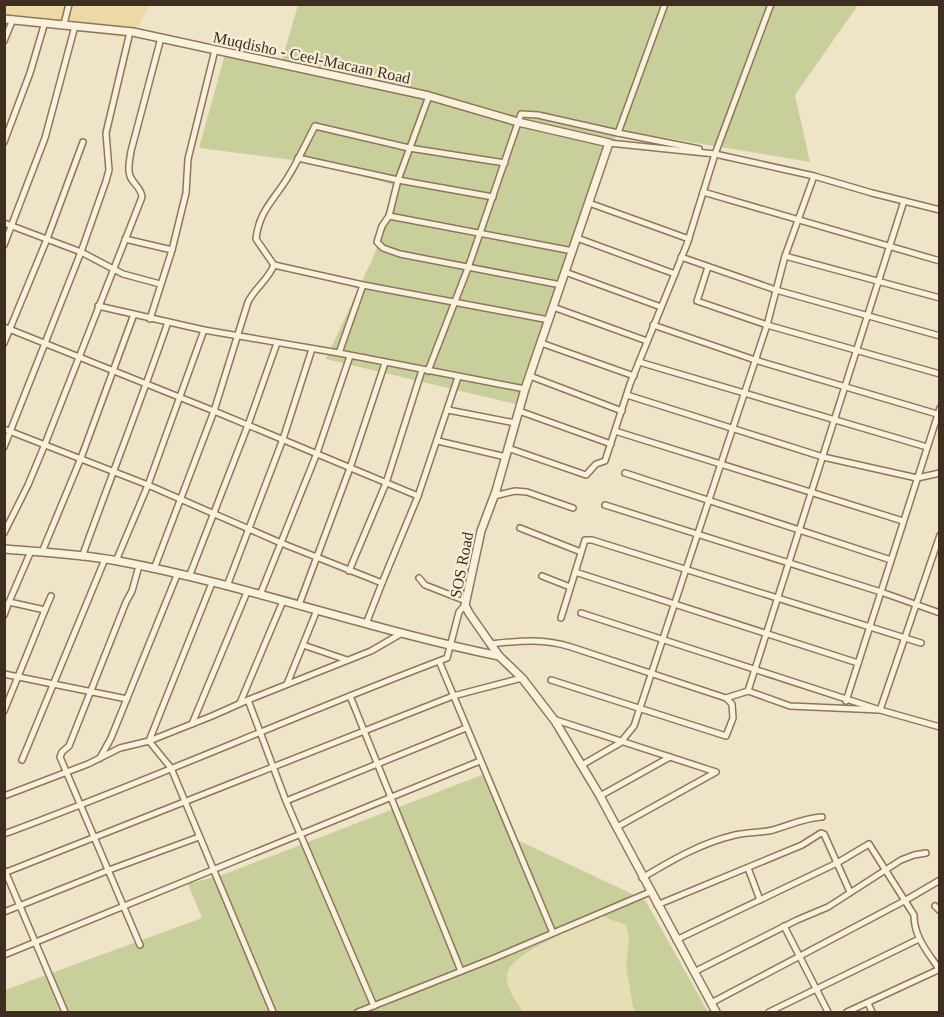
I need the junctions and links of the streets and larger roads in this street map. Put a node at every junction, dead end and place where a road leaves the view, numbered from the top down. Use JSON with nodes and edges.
{"nodes":[{"id":1,"x":69,"y":4,"type":"edge"},
{"id":2,"x":665,"y":4,"type":"edge"},
{"id":3,"x":771,"y":4,"type":"edge"},
{"id":4,"x":4,"y":19,"type":"edge"},
{"id":5,"x":13,"y":19,"type":"junction"},
{"id":6,"x":45,"y":22,"type":"junction"},
{"id":7,"x":64,"y":24,"type":"junction"},
{"id":8,"x":75,"y":26,"type":"junction"},
{"id":9,"x":130,"y":32,"type":"junction"},
{"id":10,"x":161,"y":38,"type":"junction"},
{"id":11,"x":4,"y":41,"type":"edge"},
{"id":12,"x":215,"y":50,"type":"junction"},
{"id":13,"x":429,"y":96,"type":"junction"},
{"id":14,"x":518,"y":122,"type":"junction"},
{"id":15,"x":618,"y":133,"type":"junction"},
{"id":16,"x":4,"y":141,"type":"edge"},
{"id":17,"x":83,"y":142,"type":"dead end"},
{"id":18,"x":609,"y":143,"type":"junction"},
{"id":19,"x":409,"y":148,"type":"junction"},
{"id":20,"x":715,"y":154,"type":"junction"},
{"id":21,"x":298,"y":158,"type":"junction"},
{"id":22,"x":505,"y":163,"type":"junction"},
{"id":23,"x":814,"y":176,"type":"junction"},
{"id":24,"x":398,"y":180,"type":"junction"},
{"id":25,"x":704,"y":192,"type":"junction"},
{"id":26,"x":493,"y":197,"type":"junction"},
{"id":27,"x":904,"y":201,"type":"junction"},
{"id":28,"x":589,"y":203,"type":"junction"},
{"id":29,"x":939,"y":210,"type":"edge"},
{"id":30,"x":389,"y":216,"type":"junction"},
{"id":31,"x":798,"y":219,"type":"junction"},
{"id":32,"x":4,"y":223,"type":"edge"},
{"id":33,"x":12,"y":226,"type":"junction"},
{"id":34,"x":479,"y":233,"type":"junction"},
{"id":35,"x":47,"y":238,"type":"junction"},
{"id":36,"x":577,"y":238,"type":"junction"},
{"id":37,"x":125,"y":239,"type":"junction"},
{"id":38,"x":689,"y":239,"type":"junction"},
{"id":39,"x":4,"y":245,"type":"edge"},
{"id":40,"x":890,"y":246,"type":"junction"},
{"id":41,"x":172,"y":249,"type":"junction"},
{"id":42,"x":573,"y":251,"type":"junction"},
{"id":43,"x":81,"y":252,"type":"junction"},
{"id":44,"x":785,"y":256,"type":"junction"},
{"id":45,"x":681,"y":257,"type":"junction"},
{"id":46,"x":939,"y":261,"type":"edge"},
{"id":47,"x":274,"y":265,"type":"junction"},
{"id":48,"x":708,"y":267,"type":"junction"},
{"id":49,"x":114,"y":268,"type":"junction"},
{"id":50,"x":468,"y":268,"type":"junction"},
{"id":51,"x":565,"y":273,"type":"junction"},
{"id":52,"x":675,"y":274,"type":"junction"},
{"id":53,"x":879,"y":282,"type":"junction"},
{"id":54,"x":160,"y":284,"type":"junction"},
{"id":55,"x":363,"y":285,"type":"junction"},
{"id":56,"x":561,"y":285,"type":"junction"},
{"id":57,"x":776,"y":290,"type":"junction"},
{"id":58,"x":939,"y":298,"type":"edge"},
{"id":59,"x":455,"y":302,"type":"junction"},
{"id":60,"x":98,"y":306,"type":"junction"},
{"id":61,"x":554,"y":307,"type":"junction"},
{"id":62,"x":661,"y":307,"type":"junction"},
{"id":63,"x":134,"y":315,"type":"junction"},
{"id":64,"x":868,"y":316,"type":"junction"},
{"id":65,"x":150,"y":319,"type":"junction"},
{"id":66,"x":549,"y":320,"type":"junction"},
{"id":67,"x":168,"y":322,"type":"junction"},
{"id":68,"x":767,"y":324,"type":"junction"},
{"id":69,"x":653,"y":325,"type":"junction"},
{"id":70,"x":7,"y":328,"type":"edge"},
{"id":71,"x":204,"y":330,"type":"junction"},
{"id":72,"x":238,"y":336,"type":"junction"},
{"id":73,"x":939,"y":336,"type":"edge"},
{"id":74,"x":647,"y":341,"type":"junction"},
{"id":75,"x":4,"y":343,"type":"edge"},
{"id":76,"x":45,"y":343,"type":"junction"},
{"id":77,"x":277,"y":343,"type":"junction"},
{"id":78,"x":541,"y":343,"type":"junction"},
{"id":79,"x":312,"y":349,"type":"junction"},
{"id":80,"x":857,"y":350,"type":"junction"},
{"id":81,"x":339,"y":353,"type":"junction"},
{"id":82,"x":350,"y":356,"type":"junction"},
{"id":83,"x":79,"y":357,"type":"junction"},
{"id":84,"x":755,"y":360,"type":"junction"},
{"id":85,"x":639,"y":362,"type":"junction"},
{"id":86,"x":385,"y":363,"type":"junction"},
{"id":87,"x":113,"y":370,"type":"junction"},
{"id":88,"x":425,"y":370,"type":"junction"},
{"id":89,"x":939,"y":374,"type":"edge"},
{"id":90,"x":458,"y":376,"type":"junction"},
{"id":91,"x":530,"y":376,"type":"junction"},
{"id":92,"x":634,"y":376,"type":"junction"},
{"id":93,"x":147,"y":384,"type":"junction"},
{"id":94,"x":845,"y":386,"type":"junction"},
{"id":95,"x":525,"y":389,"type":"junction"},
{"id":96,"x":744,"y":393,"type":"junction"},
{"id":97,"x":627,"y":395,"type":"junction"},
{"id":98,"x":181,"y":397,"type":"junction"},
{"id":99,"x":939,"y":408,"type":"edge"},
{"id":100,"x":448,"y":410,"type":"junction"},
{"id":101,"x":214,"y":411,"type":"junction"},
{"id":102,"x":519,"y":411,"type":"junction"},
{"id":103,"x":622,"y":411,"type":"junction"},
{"id":104,"x":937,"y":414,"type":"junction"},
{"id":105,"x":835,"y":419,"type":"junction"},
{"id":106,"x":516,"y":423,"type":"junction"},
{"id":107,"x":248,"y":425,"type":"junction"},
{"id":108,"x":732,"y":429,"type":"junction"},
{"id":109,"x":8,"y":430,"type":"edge"},
{"id":110,"x":615,"y":431,"type":"junction"},
{"id":111,"x":283,"y":439,"type":"junction"},
{"id":112,"x":438,"y":441,"type":"junction"},
{"id":113,"x":45,"y":444,"type":"junction"},
{"id":114,"x":611,"y":444,"type":"junction"},
{"id":115,"x":4,"y":447,"type":"edge"},
{"id":116,"x":927,"y":447,"type":"junction"},
{"id":117,"x":508,"y":448,"type":"junction"},
{"id":118,"x":317,"y":453,"type":"junction"},
{"id":119,"x":506,"y":457,"type":"junction"},
{"id":120,"x":823,"y":457,"type":"junction"},
{"id":121,"x":81,"y":458,"type":"junction"},
{"id":122,"x":721,"y":465,"type":"junction"},
{"id":123,"x":350,"y":468,"type":"junction"},
{"id":124,"x":112,"y":471,"type":"junction"},
{"id":125,"x":625,"y":473,"type":"dead end"},
{"id":126,"x":939,"y":473,"type":"edge"},
{"id":127,"x":917,"y":478,"type":"junction"},
{"id":128,"x":386,"y":483,"type":"junction"},
{"id":129,"x":148,"y":485,"type":"junction"},
{"id":130,"x":811,"y":493,"type":"junction"},
{"id":131,"x":418,"y":496,"type":"junction"},
{"id":132,"x":494,"y":496,"type":"junction"},
{"id":133,"x":181,"y":500,"type":"junction"},
{"id":134,"x":605,"y":505,"type":"dead end"},
{"id":135,"x":573,"y":508,"type":"dead end"},
{"id":136,"x":214,"y":514,"type":"junction"},
{"id":137,"x":903,"y":521,"type":"junction"},
{"id":138,"x":248,"y":528,"type":"junction"},
{"id":139,"x":520,"y":528,"type":"dead end"},
{"id":140,"x":4,"y":533,"type":"edge"},
{"id":141,"x":698,"y":535,"type":"junction"},
{"id":142,"x":939,"y":535,"type":"edge"},
{"id":143,"x":280,"y":543,"type":"junction"},
{"id":144,"x":4,"y":549,"type":"edge"},
{"id":145,"x":31,"y":551,"type":"junction"},
{"id":146,"x":42,"y":552,"type":"junction"},
{"id":147,"x":581,"y":552,"type":"junction"},
{"id":148,"x":82,"y":557,"type":"junction"},
{"id":149,"x":317,"y":557,"type":"junction"},
{"id":150,"x":105,"y":560,"type":"junction"},
{"id":151,"x":891,"y":560,"type":"junction"},
{"id":152,"x":117,"y":561,"type":"junction"},
{"id":153,"x":788,"y":564,"type":"junction"},
{"id":154,"x":139,"y":566,"type":"junction"},
{"id":155,"x":154,"y":569,"type":"junction"},
{"id":156,"x":686,"y":570,"type":"junction"},
{"id":157,"x":350,"y":571,"type":"junction"},
{"id":158,"x":575,"y":572,"type":"junction"},
{"id":159,"x":177,"y":574,"type":"junction"},
{"id":160,"x":542,"y":576,"type":"dead end"},
{"id":161,"x":189,"y":577,"type":"junction"},
{"id":162,"x":419,"y":578,"type":"dead end"},
{"id":163,"x":212,"y":583,"type":"junction"},
{"id":164,"x":382,"y":583,"type":"junction"},
{"id":165,"x":227,"y":586,"type":"junction"},
{"id":166,"x":570,"y":587,"type":"junction"},
{"id":167,"x":247,"y":592,"type":"junction"},
{"id":168,"x":881,"y":592,"type":"junction"},
{"id":169,"x":260,"y":595,"type":"junction"},
{"id":170,"x":51,"y":597,"type":"dead end"},
{"id":171,"x":777,"y":598,"type":"junction"},
{"id":172,"x":283,"y":601,"type":"junction"},
{"id":173,"x":9,"y":602,"type":"junction"},
{"id":174,"x":466,"y":603,"type":"junction"},
{"id":175,"x":675,"y":604,"type":"junction"},
{"id":176,"x":916,"y":604,"type":"junction"},
{"id":177,"x":299,"y":605,"type":"junction"},
{"id":178,"x":45,"y":610,"type":"junction"},
{"id":179,"x":317,"y":610,"type":"junction"},
{"id":180,"x":581,"y":613,"type":"dead end"},
{"id":181,"x":939,"y":613,"type":"edge"},
{"id":182,"x":4,"y":615,"type":"edge"},
{"id":183,"x":561,"y":618,"type":"dead end"},
{"id":184,"x":366,"y":624,"type":"junction"},
{"id":185,"x":870,"y":627,"type":"junction"},
{"id":186,"x":402,"y":633,"type":"junction"},
{"id":187,"x":766,"y":633,"type":"junction"},
{"id":188,"x":904,"y":638,"type":"junction"},
{"id":189,"x":663,"y":639,"type":"junction"},
{"id":190,"x":921,"y":643,"type":"dead end"},
{"id":191,"x":490,"y":644,"type":"junction"},
{"id":192,"x":303,"y":645,"type":"junction"},
{"id":193,"x":451,"y":646,"type":"junction"},
{"id":194,"x":499,"y":656,"type":"junction"},
{"id":195,"x":348,"y":660,"type":"junction"},
{"id":196,"x":439,"y":662,"type":"junction"},
{"id":197,"x":858,"y":663,"type":"junction"},
{"id":198,"x":755,"y":669,"type":"junction"},
{"id":199,"x":652,"y":673,"type":"junction"},
{"id":200,"x":4,"y":674,"type":"edge"},
{"id":201,"x":19,"y":677,"type":"junction"},
{"id":202,"x":522,"y":678,"type":"junction"},
{"id":203,"x":551,"y":680,"type":"dead end"},
{"id":204,"x":287,"y":684,"type":"junction"},
{"id":205,"x":53,"y":685,"type":"junction"},
{"id":206,"x":748,"y":691,"type":"junction"},
{"id":207,"x":92,"y":692,"type":"junction"},
{"id":208,"x":350,"y":696,"type":"junction"},
{"id":209,"x":453,"y":696,"type":"junction"},
{"id":210,"x":726,"y":698,"type":"junction"},
{"id":211,"x":127,"y":699,"type":"junction"},
{"id":212,"x":847,"y":699,"type":"junction"},
{"id":213,"x":248,"y":700,"type":"junction"},
{"id":214,"x":240,"y":703,"type":"junction"},
{"id":215,"x":641,"y":708,"type":"junction"},
{"id":216,"x":844,"y":708,"type":"junction"},
{"id":217,"x":880,"y":710,"type":"junction"},
{"id":218,"x":4,"y":711,"type":"edge"},
{"id":219,"x":553,"y":719,"type":"junction"},
{"id":220,"x":192,"y":724,"type":"junction"},
{"id":221,"x":466,"y":728,"type":"junction"},
{"id":222,"x":939,"y":728,"type":"edge"},
{"id":223,"x":364,"y":730,"type":"junction"},
{"id":224,"x":259,"y":733,"type":"junction"},
{"id":225,"x":149,"y":741,"type":"junction"},
{"id":226,"x":622,"y":741,"type":"junction"},
{"id":227,"x":670,"y":757,"type":"junction"},
{"id":228,"x":100,"y":758,"type":"junction"},
{"id":229,"x":22,"y":760,"type":"dead end"},
{"id":230,"x":480,"y":761,"type":"junction"},
{"id":231,"x":377,"y":764,"type":"junction"},
{"id":232,"x":582,"y":765,"type":"junction"},
{"id":233,"x":171,"y":768,"type":"junction"},
{"id":234,"x":273,"y":768,"type":"junction"},
{"id":235,"x":68,"y":772,"type":"junction"},
{"id":236,"x":4,"y":796,"type":"edge"},
{"id":237,"x":600,"y":796,"type":"junction"},
{"id":238,"x":391,"y":797,"type":"junction"},
{"id":239,"x":286,"y":801,"type":"junction"},
{"id":240,"x":185,"y":802,"type":"junction"},
{"id":241,"x":82,"y":806,"type":"junction"},
{"id":242,"x":822,"y":817,"type":"dead end"},
{"id":243,"x":617,"y":827,"type":"junction"},
{"id":244,"x":4,"y":834,"type":"edge"},
{"id":245,"x":300,"y":834,"type":"junction"},
{"id":246,"x":199,"y":837,"type":"junction"},
{"id":247,"x":96,"y":838,"type":"junction"},
{"id":248,"x":926,"y":853,"type":"dead end"},
{"id":249,"x":837,"y":863,"type":"junction"},
{"id":250,"x":748,"y":868,"type":"junction"},
{"id":251,"x":213,"y":869,"type":"junction"},
{"id":252,"x":109,"y":870,"type":"junction"},
{"id":253,"x":886,"y":870,"type":"junction"},
{"id":254,"x":5,"y":872,"type":"edge"},
{"id":255,"x":642,"y":878,"type":"junction"},
{"id":256,"x":939,"y":880,"type":"edge"},
{"id":257,"x":650,"y":892,"type":"junction"},
{"id":258,"x":850,"y":892,"type":"junction"},
{"id":259,"x":760,"y":900,"type":"junction"},
{"id":260,"x":906,"y":900,"type":"junction"},
{"id":261,"x":657,"y":905,"type":"junction"},
{"id":262,"x":20,"y":906,"type":"junction"},
{"id":263,"x":124,"y":906,"type":"junction"},
{"id":264,"x":935,"y":906,"type":"dead end"},
{"id":265,"x":939,"y":911,"type":"edge"},
{"id":266,"x":4,"y":912,"type":"edge"},
{"id":267,"x":784,"y":926,"type":"junction"},
{"id":268,"x":553,"y":933,"type":"junction"},
{"id":269,"x":919,"y":939,"type":"junction"},
{"id":270,"x":676,"y":940,"type":"junction"},
{"id":271,"x":35,"y":943,"type":"junction"},
{"id":272,"x":140,"y":945,"type":"dead end"},
{"id":273,"x":4,"y":955,"type":"edge"},
{"id":274,"x":799,"y":956,"type":"junction"},
{"id":275,"x":939,"y":969,"type":"edge"},
{"id":276,"x":461,"y":971,"type":"junction"},
{"id":277,"x":694,"y":972,"type":"junction"},
{"id":278,"x":816,"y":989,"type":"junction"},
{"id":279,"x":711,"y":1003,"type":"junction"},
{"id":280,"x":868,"y":1003,"type":"junction"},
{"id":281,"x":374,"y":1006,"type":"junction"},
{"id":282,"x":65,"y":1012,"type":"edge"},
{"id":283,"x":273,"y":1012,"type":"edge"},
{"id":284,"x":358,"y":1012,"type":"edge"},
{"id":285,"x":716,"y":1012,"type":"edge"},
{"id":286,"x":769,"y":1012,"type":"edge"},
{"id":287,"x":828,"y":1012,"type":"edge"},
{"id":288,"x":847,"y":1012,"type":"edge"},
{"id":289,"x":872,"y":1012,"type":"edge"}],
"edges":[{"from":1,"to":7,"type":"street"},
{"from":2,"to":15,"type":"street"},
{"from":3,"to":20,"type":"street"},
{"from":4,"to":5,"type":"street","name":"Muqdisho - Ceel-Macaan Road"},
{"from":5,"to":6,"type":"street","name":"Muqdisho - Ceel-Macaan Road"},
{"from":5,"to":11,"type":"street"},
{"from":6,"to":7,"type":"street","name":"Muqdisho - Ceel-Macaan Road"},
{"from":6,"to":16,"type":"street"},
{"from":7,"to":8,"type":"street","name":"Muqdisho - Ceel-Macaan Road"},
{"from":8,"to":9,"type":"street","name":"Muqdisho - Ceel-Macaan Road"},
{"from":8,"to":33,"type":"street"},
{"from":9,"to":10,"type":"street","name":"Muqdisho - Ceel-Macaan Road"},
{"from":9,"to":43,"type":"street"},
{"from":10,"to":12,"type":"street","name":"Muqdisho - Ceel-Macaan Road"},
{"from":10,"to":37,"type":"street"},
{"from":12,"to":13,"type":"street","name":"Muqdisho - Ceel-Macaan Road"},
{"from":12,"to":41,"type":"street"},
{"from":13,"to":14,"type":"street","name":"Muqdisho - Ceel-Macaan Road"},
{"from":13,"to":19,"type":"street"},
{"from":14,"to":15,"type":"street"},
{"from":14,"to":18,"type":"street","name":"Muqdisho - Ceel-Macaan Road"},
{"from":14,"to":22,"type":"street"},
{"from":15,"to":20,"type":"street"},
{"from":17,"to":35,"type":"street"},
{"from":18,"to":20,"type":"street"},
{"from":18,"to":28,"type":"street","name":"SOS Road"},
{"from":19,"to":21,"type":"street"},
{"from":19,"to":22,"type":"street"},
{"from":19,"to":24,"type":"street"},
{"from":20,"to":23,"type":"street"},
{"from":20,"to":25,"type":"street"},
{"from":21,"to":24,"type":"street"},
{"from":21,"to":47,"type":"street"},
{"from":22,"to":26,"type":"street"},
{"from":23,"to":27,"type":"street"},
{"from":23,"to":31,"type":"street"},
{"from":24,"to":26,"type":"street"},
{"from":24,"to":30,"type":"street"},
{"from":25,"to":31,"type":"street"},
{"from":25,"to":38,"type":"street"},
{"from":26,"to":34,"type":"street"},
{"from":27,"to":29,"type":"street"},
{"from":27,"to":40,"type":"street"},
{"from":28,"to":36,"type":"street","name":"SOS Road"},
{"from":28,"to":38,"type":"street"},
{"from":30,"to":34,"type":"street"},
{"from":30,"to":50,"type":"street"},
{"from":31,"to":40,"type":"street"},
{"from":31,"to":44,"type":"street"},
{"from":32,"to":33,"type":"street"},
{"from":33,"to":35,"type":"street"},
{"from":33,"to":39,"type":"street"},
{"from":34,"to":42,"type":"street"},
{"from":34,"to":50,"type":"street"},
{"from":35,"to":43,"type":"street"},
{"from":35,"to":70,"type":"street"},
{"from":36,"to":42,"type":"street","name":"SOS Road"},
{"from":36,"to":52,"type":"street"},
{"from":37,"to":41,"type":"street"},
{"from":37,"to":49,"type":"street"},
{"from":38,"to":45,"type":"street"},
{"from":40,"to":46,"type":"street"},
{"from":40,"to":53,"type":"street"},
{"from":41,"to":54,"type":"street"},
{"from":42,"to":51,"type":"street","name":"SOS Road"},
{"from":43,"to":49,"type":"street"},
{"from":43,"to":76,"type":"street"},
{"from":44,"to":53,"type":"street"},
{"from":44,"to":57,"type":"street"},
{"from":45,"to":48,"type":"street"},
{"from":45,"to":52,"type":"street"},
{"from":47,"to":55,"type":"street"},
{"from":47,"to":72,"type":"street"},
{"from":48,"to":57,"type":"street"},
{"from":48,"to":68,"type":"street"},
{"from":49,"to":54,"type":"street"},
{"from":49,"to":60,"type":"street"},
{"from":50,"to":56,"type":"street"},
{"from":50,"to":59,"type":"street"},
{"from":51,"to":56,"type":"street","name":"SOS Road"},
{"from":51,"to":62,"type":"street"},
{"from":52,"to":62,"type":"street"},
{"from":53,"to":58,"type":"street"},
{"from":53,"to":64,"type":"street"},
{"from":54,"to":65,"type":"street"},
{"from":55,"to":59,"type":"street"},
{"from":55,"to":81,"type":"street"},
{"from":56,"to":61,"type":"street","name":"SOS Road"},
{"from":57,"to":64,"type":"street"},
{"from":57,"to":68,"type":"street"},
{"from":59,"to":66,"type":"street"},
{"from":59,"to":88,"type":"street"},
{"from":60,"to":63,"type":"street"},
{"from":60,"to":83,"type":"street"},
{"from":61,"to":66,"type":"street","name":"SOS Road"},
{"from":61,"to":74,"type":"street"},
{"from":62,"to":69,"type":"street"},
{"from":63,"to":65,"type":"street"},
{"from":63,"to":87,"type":"street"},
{"from":64,"to":73,"type":"street"},
{"from":64,"to":80,"type":"street"},
{"from":65,"to":67,"type":"street"},
{"from":66,"to":78,"type":"street","name":"SOS Road"},
{"from":67,"to":71,"type":"street"},
{"from":67,"to":93,"type":"street"},
{"from":68,"to":80,"type":"street"},
{"from":68,"to":84,"type":"street"},
{"from":69,"to":74,"type":"street"},
{"from":69,"to":84,"type":"street"},
{"from":70,"to":75,"type":"street"},
{"from":70,"to":76,"type":"street"},
{"from":71,"to":72,"type":"street"},
{"from":71,"to":98,"type":"street"},
{"from":72,"to":77,"type":"street"},
{"from":72,"to":101,"type":"street"},
{"from":74,"to":85,"type":"street"},
{"from":76,"to":83,"type":"street"},
{"from":76,"to":109,"type":"street"},
{"from":77,"to":79,"type":"street"},
{"from":77,"to":107,"type":"street"},
{"from":78,"to":91,"type":"street","name":"SOS Road"},
{"from":78,"to":92,"type":"street"},
{"from":79,"to":81,"type":"street"},
{"from":79,"to":111,"type":"street"},
{"from":80,"to":89,"type":"street"},
{"from":80,"to":94,"type":"street"},
{"from":81,"to":82,"type":"street"},
{"from":82,"to":86,"type":"street"},
{"from":82,"to":118,"type":"street"},
{"from":83,"to":87,"type":"street"},
{"from":83,"to":113,"type":"street"},
{"from":84,"to":94,"type":"street"},
{"from":84,"to":96,"type":"street"},
{"from":85,"to":92,"type":"street"},
{"from":85,"to":96,"type":"street"},
{"from":86,"to":88,"type":"street"},
{"from":86,"to":123,"type":"street"},
{"from":87,"to":93,"type":"street"},
{"from":87,"to":121,"type":"street"},
{"from":88,"to":90,"type":"street"},
{"from":88,"to":128,"type":"street"},
{"from":90,"to":95,"type":"street"},
{"from":90,"to":100,"type":"street"},
{"from":91,"to":95,"type":"street","name":"SOS Road"},
{"from":91,"to":103,"type":"street"},
{"from":92,"to":97,"type":"street"},
{"from":93,"to":98,"type":"street"},
{"from":93,"to":124,"type":"street"},
{"from":94,"to":104,"type":"street"},
{"from":94,"to":105,"type":"street"},
{"from":95,"to":102,"type":"street","name":"SOS Road"},
{"from":96,"to":105,"type":"street"},
{"from":96,"to":108,"type":"street"},
{"from":97,"to":103,"type":"street"},
{"from":97,"to":108,"type":"street"},
{"from":98,"to":101,"type":"street"},
{"from":98,"to":129,"type":"street"},
{"from":99,"to":104,"type":"street"},
{"from":100,"to":106,"type":"street"},
{"from":100,"to":112,"type":"street"},
{"from":101,"to":107,"type":"street"},
{"from":101,"to":133,"type":"street"},
{"from":102,"to":106,"type":"street","name":"SOS Road"},
{"from":102,"to":114,"type":"street"},
{"from":103,"to":110,"type":"street"},
{"from":104,"to":116,"type":"street"},
{"from":105,"to":116,"type":"street"},
{"from":105,"to":120,"type":"street"},
{"from":106,"to":117,"type":"street","name":"SOS Road"},
{"from":107,"to":111,"type":"street"},
{"from":107,"to":136,"type":"street"},
{"from":108,"to":120,"type":"street"},
{"from":108,"to":122,"type":"street"},
{"from":109,"to":113,"type":"street"},
{"from":109,"to":115,"type":"street"},
{"from":110,"to":114,"type":"street"},
{"from":110,"to":122,"type":"street"},
{"from":111,"to":118,"type":"street"},
{"from":111,"to":138,"type":"street"},
{"from":112,"to":119,"type":"street"},
{"from":112,"to":131,"type":"street"},
{"from":113,"to":121,"type":"street"},
{"from":113,"to":140,"type":"street"},
{"from":114,"to":117,"type":"street"},
{"from":116,"to":127,"type":"street"},
{"from":117,"to":119,"type":"street","name":"SOS Road"},
{"from":118,"to":123,"type":"street"},
{"from":118,"to":143,"type":"street"},
{"from":119,"to":132,"type":"street","name":"SOS Road"},
{"from":120,"to":127,"type":"street"},
{"from":120,"to":130,"type":"street"},
{"from":121,"to":124,"type":"street"},
{"from":121,"to":146,"type":"street"},
{"from":122,"to":130,"type":"street"},
{"from":122,"to":141,"type":"street"},
{"from":123,"to":128,"type":"street"},
{"from":123,"to":149,"type":"street"},
{"from":124,"to":129,"type":"street"},
{"from":124,"to":148,"type":"street"},
{"from":125,"to":151,"type":"street"},
{"from":126,"to":127,"type":"street"},
{"from":127,"to":137,"type":"street"},
{"from":128,"to":131,"type":"street"},
{"from":128,"to":157,"type":"street"},
{"from":129,"to":133,"type":"street"},
{"from":129,"to":152,"type":"street"},
{"from":130,"to":137,"type":"street"},
{"from":130,"to":153,"type":"street"},
{"from":131,"to":164,"type":"street"},
{"from":132,"to":135,"type":"street"},
{"from":132,"to":174,"type":"street","name":"SOS Road"},
{"from":133,"to":136,"type":"street"},
{"from":133,"to":155,"type":"street"},
{"from":134,"to":141,"type":"street"},
{"from":136,"to":138,"type":"street"},
{"from":136,"to":161,"type":"street"},
{"from":137,"to":151,"type":"street"},
{"from":138,"to":143,"type":"street"},
{"from":138,"to":165,"type":"street"},
{"from":139,"to":147,"type":"street"},
{"from":141,"to":153,"type":"street"},
{"from":141,"to":156,"type":"street"},
{"from":142,"to":176,"type":"street"},
{"from":143,"to":149,"type":"street"},
{"from":143,"to":169,"type":"street"},
{"from":144,"to":145,"type":"street"},
{"from":145,"to":146,"type":"street"},
{"from":145,"to":173,"type":"street"},
{"from":146,"to":148,"type":"street"},
{"from":147,"to":156,"type":"street"},
{"from":147,"to":158,"type":"street"},
{"from":148,"to":150,"type":"street"},
{"from":149,"to":157,"type":"street"},
{"from":149,"to":177,"type":"street"},
{"from":150,"to":152,"type":"street"},
{"from":150,"to":205,"type":"street"},
{"from":151,"to":168,"type":"street"},
{"from":152,"to":154,"type":"street"},
{"from":153,"to":168,"type":"street"},
{"from":153,"to":171,"type":"street"},
{"from":154,"to":155,"type":"street"},
{"from":154,"to":207,"type":"street"},
{"from":155,"to":159,"type":"street"},
{"from":156,"to":171,"type":"street"},
{"from":156,"to":175,"type":"street"},
{"from":157,"to":164,"type":"street"},
{"from":158,"to":166,"type":"street"},
{"from":158,"to":175,"type":"street"},
{"from":159,"to":161,"type":"street"},
{"from":159,"to":211,"type":"street"},
{"from":160,"to":166,"type":"street"},
{"from":161,"to":163,"type":"street"},
{"from":162,"to":174,"type":"street"},
{"from":163,"to":165,"type":"street"},
{"from":163,"to":225,"type":"street"},
{"from":164,"to":184,"type":"street"},
{"from":165,"to":167,"type":"street"},
{"from":166,"to":183,"type":"street"},
{"from":167,"to":169,"type":"street"},
{"from":167,"to":220,"type":"street"},
{"from":168,"to":176,"type":"street"},
{"from":168,"to":185,"type":"street"},
{"from":169,"to":172,"type":"street"},
{"from":170,"to":178,"type":"street"},
{"from":171,"to":185,"type":"street"},
{"from":171,"to":187,"type":"street"},
{"from":172,"to":177,"type":"street"},
{"from":172,"to":214,"type":"street"},
{"from":173,"to":178,"type":"street"},
{"from":173,"to":182,"type":"street"},
{"from":174,"to":191,"type":"street","name":"SOS Road"},
{"from":174,"to":193,"type":"street"},
{"from":175,"to":187,"type":"street"},
{"from":175,"to":189,"type":"street"},
{"from":176,"to":181,"type":"street"},
{"from":176,"to":188,"type":"street"},
{"from":177,"to":179,"type":"street"},
{"from":178,"to":201,"type":"street"},
{"from":179,"to":184,"type":"street"},
{"from":179,"to":192,"type":"street"},
{"from":180,"to":189,"type":"street"},
{"from":184,"to":186,"type":"street"},
{"from":185,"to":188,"type":"street"},
{"from":185,"to":197,"type":"street"},
{"from":186,"to":193,"type":"street"},
{"from":186,"to":195,"type":"street"},
{"from":187,"to":197,"type":"street"},
{"from":187,"to":198,"type":"street"},
{"from":188,"to":190,"type":"street"},
{"from":188,"to":217,"type":"street"},
{"from":189,"to":198,"type":"street"},
{"from":189,"to":199,"type":"street"},
{"from":191,"to":194,"type":"street","name":"SOS Road"},
{"from":191,"to":199,"type":"street"},
{"from":192,"to":195,"type":"street"},
{"from":192,"to":204,"type":"street"},
{"from":193,"to":194,"type":"street"},
{"from":193,"to":196,"type":"street"},
{"from":194,"to":202,"type":"street","name":"SOS Road"},
{"from":195,"to":204,"type":"street"},
{"from":196,"to":208,"type":"street"},
{"from":196,"to":209,"type":"street"},
{"from":197,"to":212,"type":"street"},
{"from":198,"to":206,"type":"street"},
{"from":198,"to":212,"type":"street"},
{"from":199,"to":210,"type":"street"},
{"from":199,"to":215,"type":"street"},
{"from":200,"to":201,"type":"street"},
{"from":201,"to":205,"type":"street"},
{"from":201,"to":218,"type":"street"},
{"from":202,"to":209,"type":"street"},
{"from":202,"to":219,"type":"street","name":"SOS Road"},
{"from":203,"to":215,"type":"street"},
{"from":204,"to":213,"type":"street"},
{"from":205,"to":207,"type":"street"},
{"from":205,"to":229,"type":"street"},
{"from":206,"to":210,"type":"street"},
{"from":206,"to":216,"type":"street"},
{"from":207,"to":211,"type":"street"},
{"from":207,"to":235,"type":"street"},
{"from":208,"to":223,"type":"street"},
{"from":208,"to":224,"type":"street"},
{"from":209,"to":221,"type":"street"},
{"from":209,"to":223,"type":"street"},
{"from":210,"to":215,"type":"street"},
{"from":211,"to":228,"type":"street"},
{"from":212,"to":216,"type":"street"},
{"from":212,"to":217,"type":"street"},
{"from":213,"to":214,"type":"street"},
{"from":213,"to":224,"type":"street"},
{"from":214,"to":220,"type":"street"},
{"from":215,"to":226,"type":"street"},
{"from":216,"to":217,"type":"street"},
{"from":217,"to":222,"type":"street"},
{"from":219,"to":226,"type":"street"},
{"from":219,"to":232,"type":"street","name":"SOS Road"},
{"from":220,"to":225,"type":"street"},
{"from":221,"to":230,"type":"street"},
{"from":221,"to":231,"type":"street"},
{"from":223,"to":231,"type":"street"},
{"from":223,"to":234,"type":"street"},
{"from":224,"to":233,"type":"street"},
{"from":224,"to":234,"type":"street"},
{"from":225,"to":228,"type":"street"},
{"from":225,"to":233,"type":"street"},
{"from":226,"to":227,"type":"street"},
{"from":226,"to":232,"type":"street"},
{"from":227,"to":237,"type":"street"},
{"from":227,"to":243,"type":"street"},
{"from":228,"to":235,"type":"street"},
{"from":230,"to":238,"type":"street"},
{"from":230,"to":268,"type":"street"},
{"from":231,"to":238,"type":"street"},
{"from":231,"to":239,"type":"street"},
{"from":232,"to":237,"type":"street","name":"SOS Road"},
{"from":233,"to":240,"type":"street"},
{"from":233,"to":241,"type":"street"},
{"from":234,"to":239,"type":"street"},
{"from":234,"to":240,"type":"street"},
{"from":235,"to":236,"type":"street"},
{"from":235,"to":241,"type":"street"},
{"from":237,"to":243,"type":"street","name":"SOS Road"},
{"from":238,"to":245,"type":"street"},
{"from":238,"to":276,"type":"street"},
{"from":239,"to":245,"type":"street"},
{"from":240,"to":246,"type":"street"},
{"from":240,"to":247,"type":"street"},
{"from":241,"to":244,"type":"street"},
{"from":241,"to":247,"type":"street"},
{"from":242,"to":255,"type":"street"},
{"from":243,"to":255,"type":"street","name":"SOS Road"},
{"from":245,"to":251,"type":"street"},
{"from":245,"to":281,"type":"street"},
{"from":246,"to":251,"type":"street"},
{"from":246,"to":252,"type":"street"},
{"from":247,"to":252,"type":"street"},
{"from":247,"to":254,"type":"street"},
{"from":248,"to":253,"type":"street"},
{"from":249,"to":250,"type":"street"},
{"from":249,"to":253,"type":"street"},
{"from":249,"to":258,"type":"street"},
{"from":249,"to":259,"type":"street"},
{"from":250,"to":259,"type":"street"},
{"from":250,"to":261,"type":"street"},
{"from":251,"to":263,"type":"street"},
{"from":251,"to":283,"type":"street"},
{"from":252,"to":262,"type":"street"},
{"from":252,"to":263,"type":"street"},
{"from":253,"to":258,"type":"street"},
{"from":253,"to":260,"type":"street"},
{"from":254,"to":262,"type":"street"},
{"from":255,"to":257,"type":"street","name":"SOS Road"},
{"from":256,"to":260,"type":"street"},
{"from":257,"to":261,"type":"street","name":"SOS Road"},
{"from":257,"to":268,"type":"street"},
{"from":258,"to":267,"type":"street"},
{"from":259,"to":270,"type":"street"},
{"from":260,"to":269,"type":"street"},
{"from":260,"to":274,"type":"street"},
{"from":261,"to":270,"type":"street","name":"SOS Road"},
{"from":262,"to":266,"type":"street"},
{"from":262,"to":271,"type":"street"},
{"from":263,"to":271,"type":"street"},
{"from":263,"to":272,"type":"street"},
{"from":264,"to":265,"type":"street"},
{"from":267,"to":274,"type":"street"},
{"from":267,"to":277,"type":"street"},
{"from":268,"to":276,"type":"street"},
{"from":269,"to":275,"type":"street"},
{"from":269,"to":278,"type":"street"},
{"from":270,"to":277,"type":"street","name":"SOS Road"},
{"from":271,"to":273,"type":"street"},
{"from":271,"to":282,"type":"street"},
{"from":274,"to":278,"type":"street"},
{"from":274,"to":279,"type":"street"},
{"from":275,"to":280,"type":"street"},
{"from":276,"to":281,"type":"street"},
{"from":277,"to":279,"type":"street","name":"SOS Road"},
{"from":278,"to":286,"type":"street"},
{"from":278,"to":287,"type":"street"},
{"from":279,"to":285,"type":"street","name":"SOS Road"},
{"from":280,"to":288,"type":"street"},
{"from":280,"to":289,"type":"street"},
{"from":281,"to":284,"type":"street"}]}
